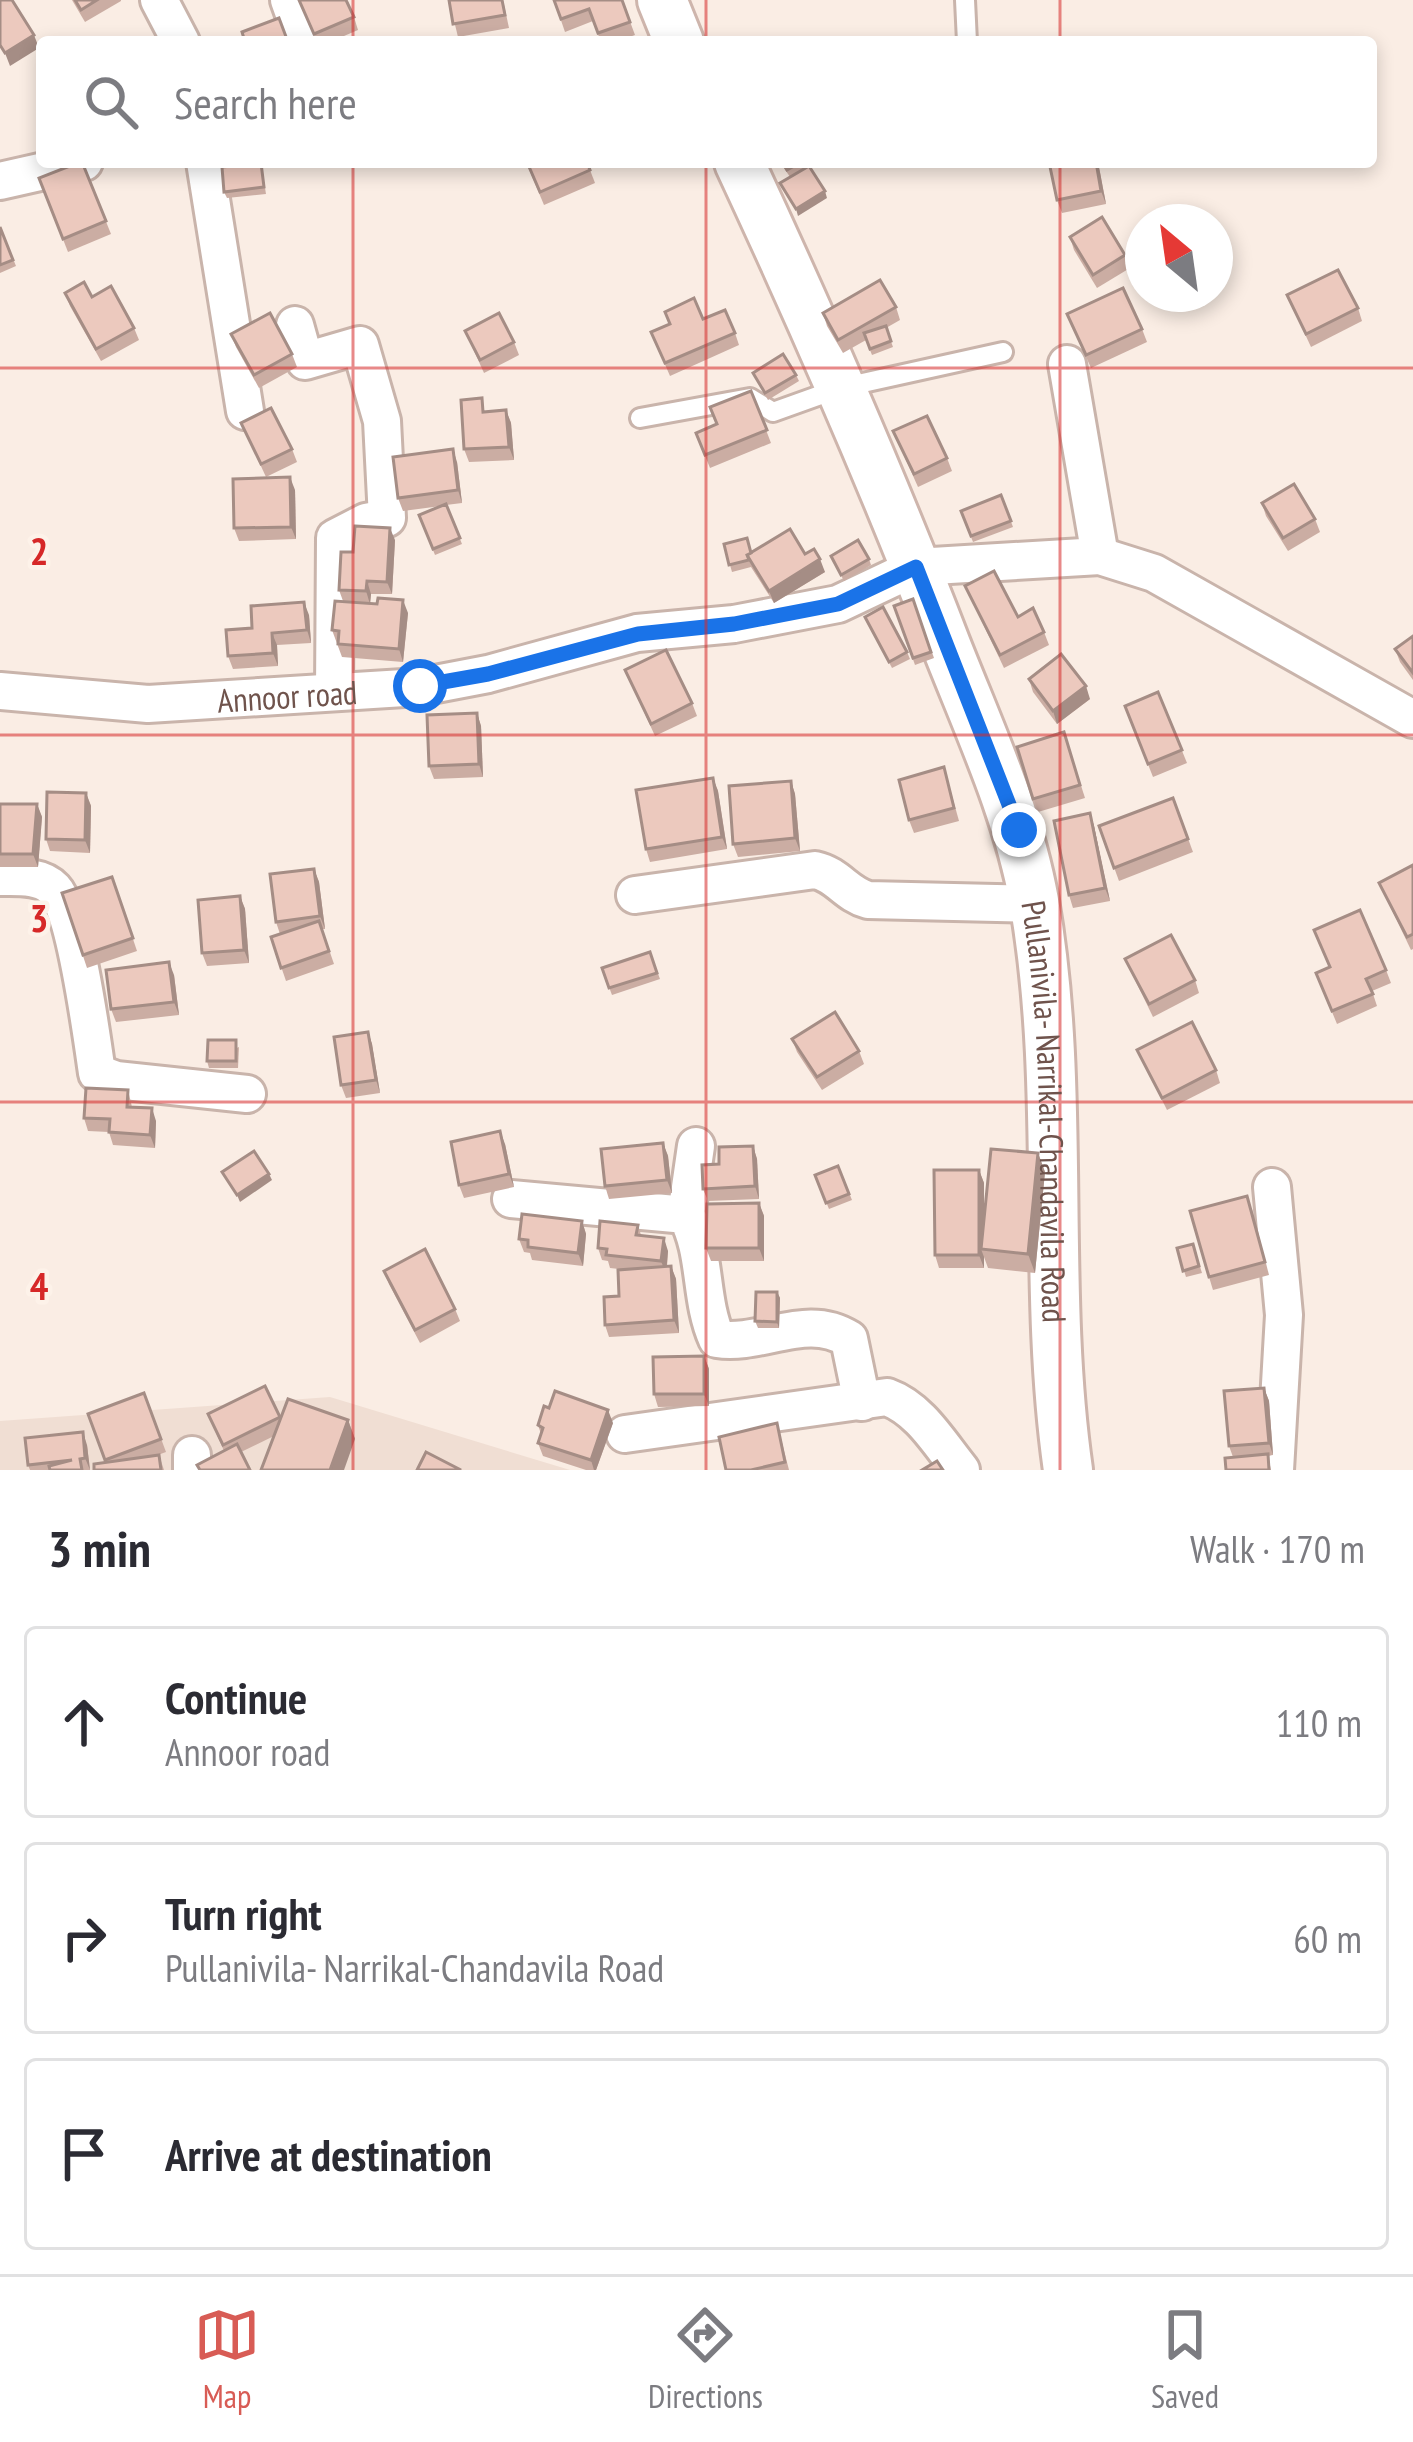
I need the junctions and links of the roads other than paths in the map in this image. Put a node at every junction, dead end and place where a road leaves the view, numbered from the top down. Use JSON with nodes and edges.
{"nodes":[{"id":1,"x":159,"y":0,"type":"edge"},
{"id":2,"x":289,"y":0,"type":"edge"},
{"id":3,"x":662,"y":0,"type":"edge"},
{"id":4,"x":965,"y":0,"type":"edge"},
{"id":5,"x":178,"y":36,"type":"edge"},
{"id":6,"x":302,"y":36,"type":"edge"},
{"id":7,"x":677,"y":36,"type":"edge"},
{"id":8,"x":967,"y":36,"type":"edge"},
{"id":9,"x":58,"y":168,"type":"edge"},
{"id":10,"x":206,"y":168,"type":"edge"},
{"id":11,"x":742,"y":168,"type":"edge"},
{"id":12,"x":0,"y":182,"type":"edge"},
{"id":13,"x":295,"y":325,"type":"dead end"},
{"id":14,"x":1003,"y":352,"type":"dead end"},
{"id":15,"x":1067,"y":364,"type":"dead end"},
{"id":16,"x":841,"y":388,"type":"junction"},
{"id":17,"x":245,"y":411,"type":"dead end"},
{"id":18,"x":640,"y":418,"type":"dead end"},
{"id":19,"x":1100,"y":556,"type":"junction"},
{"id":20,"x":916,"y":567,"type":"junction"},
{"id":21,"x":0,"y":691,"type":"edge"},
{"id":22,"x":334,"y":692,"type":"junction"},
{"id":23,"x":1413,"y":719,"type":"edge"},
{"id":24,"x":0,"y":877,"type":"edge"},
{"id":25,"x":635,"y":895,"type":"dead end"},
{"id":26,"x":1034,"y":904,"type":"junction"},
{"id":27,"x":247,"y":1094,"type":"dead end"},
{"id":28,"x":696,"y":1146,"type":"dead end"},
{"id":29,"x":1273,"y":1187,"type":"dead end"},
{"id":30,"x":511,"y":1199,"type":"dead end"},
{"id":31,"x":686,"y":1215,"type":"junction"},
{"id":32,"x":862,"y":1402,"type":"junction"},
{"id":33,"x":625,"y":1434,"type":"dead end"},
{"id":34,"x":949,"y":1466,"type":"edge"},
{"id":35,"x":1068,"y":1470,"type":"edge"},
{"id":36,"x":1275,"y":1470,"type":"edge"}],
"edges":[{"from":1,"to":5,"type":"street"},
{"from":2,"to":6,"type":"street"},
{"from":3,"to":7,"type":"street"},
{"from":4,"to":8,"type":"lane"},
{"from":9,"to":12,"type":"street"},
{"from":10,"to":17,"type":"street"},
{"from":11,"to":16,"type":"street","name":"Pullanivila- Narrikal-Chandavila Road"},
{"from":13,"to":22,"type":"street"},
{"from":14,"to":16,"type":"lane"},
{"from":15,"to":19,"type":"street"},
{"from":16,"to":18,"type":"lane"},
{"from":16,"to":20,"type":"street","name":"Pullanivila- Narrikal-Chandavila Road"},
{"from":19,"to":20,"type":"street"},
{"from":19,"to":23,"type":"street"},
{"from":20,"to":22,"type":"street","name":"Annoor road"},
{"from":20,"to":26,"type":"street","name":"Pullanivila- Narrikal-Chandavila Road"},
{"from":21,"to":22,"type":"street","name":"Annoor road"},
{"from":24,"to":27,"type":"street"},
{"from":25,"to":26,"type":"street"},
{"from":26,"to":35,"type":"street","name":"Pullanivila- Narrikal-Chandavila Road"},
{"from":28,"to":31,"type":"street"},
{"from":29,"to":36,"type":"street"},
{"from":30,"to":31,"type":"street"},
{"from":31,"to":32,"type":"street"},
{"from":32,"to":33,"type":"street"},
{"from":32,"to":34,"type":"street"}]}
